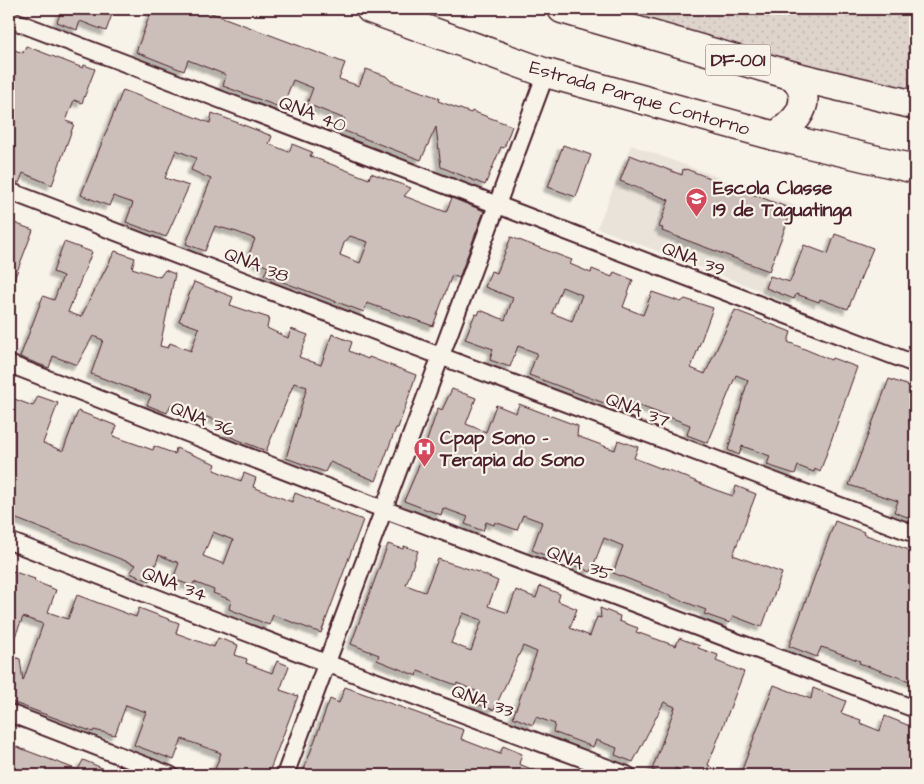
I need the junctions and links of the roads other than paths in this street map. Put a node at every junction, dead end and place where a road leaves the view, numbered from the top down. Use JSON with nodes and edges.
{"nodes":[{"id":1,"x":370,"y":9,"type":"edge"},
{"id":2,"x":562,"y":9,"type":"edge"},
{"id":3,"x":9,"y":20,"type":"edge"},
{"id":4,"x":546,"y":73,"type":"junction"},
{"id":5,"x":794,"y":76,"type":"junction"},
{"id":6,"x":915,"y":104,"type":"edge"},
{"id":7,"x":775,"y":136,"type":"junction"},
{"id":8,"x":915,"y":169,"type":"edge"},
{"id":9,"x":9,"y":191,"type":"edge"},
{"id":10,"x":497,"y":204,"type":"junction"},
{"id":11,"x":440,"y":356,"type":"junction"},
{"id":12,"x":9,"y":364,"type":"edge"},
{"id":13,"x":915,"y":364,"type":"edge"},
{"id":14,"x":383,"y":509,"type":"junction"},
{"id":15,"x":915,"y":534,"type":"edge"},
{"id":16,"x":9,"y":540,"type":"edge"},
{"id":17,"x":326,"y":663,"type":"junction"},
{"id":18,"x":915,"y":709,"type":"edge"},
{"id":19,"x":9,"y":713,"type":"edge"},
{"id":20,"x":170,"y":775,"type":"edge"},
{"id":21,"x":285,"y":775,"type":"edge"},
{"id":22,"x":627,"y":775,"type":"edge"}],
"edges":[{"from":1,"to":4,"type":"highway","name":"Estrada Parque Contorno"},
{"from":2,"to":5,"type":"highway","number":"DF-001"},
{"from":3,"to":10,"type":"street","name":"QNA 40"},
{"from":4,"to":7,"type":"highway","name":"Estrada Parque Contorno"},
{"from":4,"to":10,"type":"street"},
{"from":5,"to":6,"type":"highway","number":"DF-001"},
{"from":5,"to":7,"type":"highway"},
{"from":7,"to":8,"type":"highway","name":"Estrada Parque Contorno"},
{"from":9,"to":11,"type":"street","name":"QNA 38"},
{"from":10,"to":11,"type":"street"},
{"from":10,"to":13,"type":"street","name":"QNA 39"},
{"from":11,"to":14,"type":"street"},
{"from":11,"to":15,"type":"street","name":"QNA 37"},
{"from":12,"to":14,"type":"street","name":"QNA 36"},
{"from":14,"to":17,"type":"street"},
{"from":14,"to":18,"type":"street","name":"QNA 35"},
{"from":16,"to":17,"type":"street","name":"QNA 34"},
{"from":17,"to":21,"type":"street"},
{"from":17,"to":22,"type":"street","name":"QNA 33"},
{"from":19,"to":20,"type":"street"}]}
